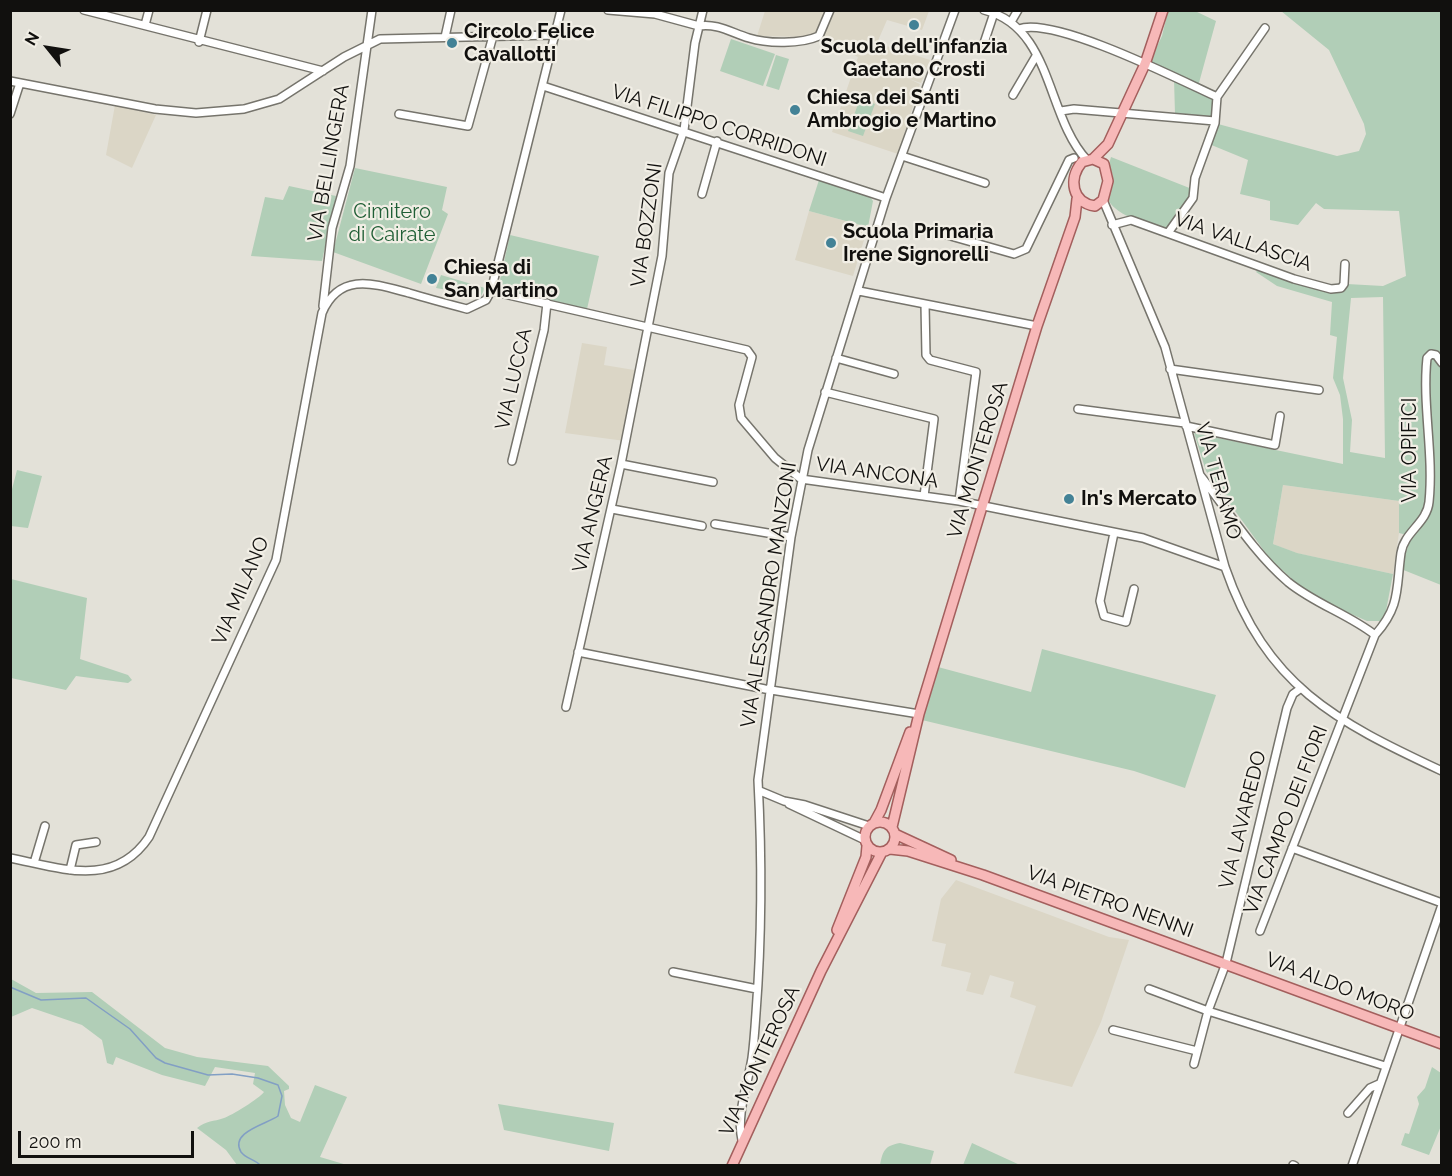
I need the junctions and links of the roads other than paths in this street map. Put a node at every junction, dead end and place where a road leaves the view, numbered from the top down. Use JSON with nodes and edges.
{"nodes":[{"id":1,"x":84,"y":10,"type":"edge"},
{"id":2,"x":149,"y":10,"type":"edge"},
{"id":3,"x":207,"y":10,"type":"edge"},
{"id":4,"x":372,"y":10,"type":"edge"},
{"id":5,"x":451,"y":10,"type":"edge"},
{"id":6,"x":561,"y":10,"type":"edge"},
{"id":7,"x":608,"y":10,"type":"edge"},
{"id":8,"x":703,"y":10,"type":"edge"},
{"id":9,"x":830,"y":10,"type":"edge"},
{"id":10,"x":956,"y":10,"type":"edge"},
{"id":11,"x":984,"y":10,"type":"edge"},
{"id":12,"x":1018,"y":10,"type":"edge"},
{"id":13,"x":1163,"y":10,"type":"edge"},
{"id":14,"x":994,"y":14,"type":"junction"},
{"id":15,"x":1011,"y":22,"type":"junction"},
{"id":16,"x":145,"y":25,"type":"junction"},
{"id":17,"x":699,"y":26,"type":"junction"},
{"id":18,"x":1265,"y":27,"type":"dead end"},
{"id":19,"x":1019,"y":29,"type":"junction"},
{"id":20,"x":553,"y":35,"type":"junction"},
{"id":21,"x":493,"y":36,"type":"junction"},
{"id":22,"x":445,"y":37,"type":"junction"},
{"id":23,"x":200,"y":42,"type":"junction"},
{"id":24,"x":984,"y":43,"type":"dead end"},
{"id":25,"x":365,"y":45,"type":"junction"},
{"id":26,"x":1036,"y":56,"type":"junction"},
{"id":27,"x":1145,"y":64,"type":"junction"},
{"id":28,"x":324,"y":71,"type":"junction"},
{"id":29,"x":10,"y":81,"type":"edge"},
{"id":30,"x":20,"y":83,"type":"junction"},
{"id":31,"x":543,"y":86,"type":"junction"},
{"id":32,"x":1013,"y":95,"type":"dead end"},
{"id":33,"x":1217,"y":96,"type":"junction"},
{"id":34,"x":1061,"y":111,"type":"junction"},
{"id":35,"x":10,"y":114,"type":"edge"},
{"id":36,"x":399,"y":114,"type":"dead end"},
{"id":37,"x":1122,"y":116,"type":"junction"},
{"id":38,"x":1215,"y":121,"type":"junction"},
{"id":39,"x":684,"y":130,"type":"junction"},
{"id":40,"x":1069,"y":131,"type":"junction"},
{"id":41,"x":717,"y":141,"type":"junction"},
{"id":42,"x":903,"y":156,"type":"junction"},
{"id":43,"x":1090,"y":160,"type":"junction"},
{"id":44,"x":1076,"y":162,"type":"junction"},
{"id":45,"x":1104,"y":164,"type":"junction"},
{"id":46,"x":986,"y":183,"type":"dead end"},
{"id":47,"x":702,"y":194,"type":"dead end"},
{"id":48,"x":886,"y":198,"type":"junction"},
{"id":49,"x":1090,"y":203,"type":"junction"},
{"id":50,"x":1111,"y":223,"type":"junction"},
{"id":51,"x":1168,"y":233,"type":"junction"},
{"id":52,"x":947,"y":235,"type":"dead end"},
{"id":53,"x":1345,"y":264,"type":"dead end"},
{"id":54,"x":325,"y":286,"type":"junction"},
{"id":55,"x":491,"y":291,"type":"junction"},
{"id":56,"x":859,"y":291,"type":"junction"},
{"id":57,"x":333,"y":295,"type":"junction"},
{"id":58,"x":546,"y":303,"type":"junction"},
{"id":59,"x":925,"y":304,"type":"junction"},
{"id":60,"x":322,"y":313,"type":"junction"},
{"id":61,"x":648,"y":326,"type":"junction"},
{"id":62,"x":1037,"y":326,"type":"junction"},
{"id":63,"x":836,"y":358,"type":"junction"},
{"id":64,"x":1442,"y":363,"type":"edge"},
{"id":65,"x":1170,"y":369,"type":"junction"},
{"id":66,"x":894,"y":374,"type":"dead end"},
{"id":67,"x":1319,"y":390,"type":"dead end"},
{"id":68,"x":825,"y":392,"type":"junction"},
{"id":69,"x":1078,"y":409,"type":"dead end"},
{"id":70,"x":1280,"y":416,"type":"dead end"},
{"id":71,"x":1185,"y":425,"type":"junction"},
{"id":72,"x":512,"y":461,"type":"dead end"},
{"id":73,"x":621,"y":464,"type":"junction"},
{"id":74,"x":1198,"y":472,"type":"junction"},
{"id":75,"x":801,"y":478,"type":"junction"},
{"id":76,"x":713,"y":482,"type":"dead end"},
{"id":77,"x":924,"y":496,"type":"junction"},
{"id":78,"x":959,"y":501,"type":"junction"},
{"id":79,"x":983,"y":508,"type":"junction"},
{"id":80,"x":612,"y":509,"type":"junction"},
{"id":81,"x":715,"y":524,"type":"dead end"},
{"id":82,"x":702,"y":526,"type":"dead end"},
{"id":83,"x":1114,"y":533,"type":"junction"},
{"id":84,"x":791,"y":537,"type":"junction"},
{"id":85,"x":1225,"y":567,"type":"junction"},
{"id":86,"x":1134,"y":589,"type":"dead end"},
{"id":87,"x":1375,"y":634,"type":"junction"},
{"id":88,"x":578,"y":652,"type":"junction"},
{"id":89,"x":772,"y":688,"type":"junction"},
{"id":90,"x":1300,"y":688,"type":"junction"},
{"id":91,"x":566,"y":707,"type":"dead end"},
{"id":92,"x":919,"y":714,"type":"junction"},
{"id":93,"x":1342,"y":720,"type":"junction"},
{"id":94,"x":1442,"y":771,"type":"edge"},
{"id":95,"x":760,"y":791,"type":"junction"},
{"id":96,"x":784,"y":801,"type":"junction"},
{"id":97,"x":871,"y":824,"type":"junction"},
{"id":98,"x":45,"y":826,"type":"dead end"},
{"id":99,"x":894,"y":830,"type":"junction"},
{"id":100,"x":96,"y":842,"type":"dead end"},
{"id":101,"x":866,"y":843,"type":"junction"},
{"id":102,"x":1292,"y":848,"type":"junction"},
{"id":103,"x":886,"y":850,"type":"junction"},
{"id":104,"x":10,"y":858,"type":"edge"},
{"id":105,"x":34,"y":863,"type":"junction"},
{"id":106,"x":70,"y":870,"type":"junction"},
{"id":107,"x":983,"y":875,"type":"junction"},
{"id":108,"x":1442,"y":904,"type":"edge"},
{"id":109,"x":1260,"y":931,"type":"dead end"},
{"id":110,"x":1226,"y":963,"type":"junction"},
{"id":111,"x":821,"y":971,"type":"junction"},
{"id":112,"x":674,"y":972,"type":"dead end"},
{"id":113,"x":758,"y":989,"type":"junction"},
{"id":114,"x":1149,"y":989,"type":"dead end"},
{"id":115,"x":1208,"y":1011,"type":"junction"},
{"id":116,"x":1398,"y":1028,"type":"junction"},
{"id":117,"x":1113,"y":1030,"type":"dead end"},
{"id":118,"x":1442,"y":1044,"type":"edge"},
{"id":119,"x":1197,"y":1051,"type":"junction"},
{"id":120,"x":1194,"y":1064,"type":"dead end"},
{"id":121,"x":1385,"y":1066,"type":"junction"},
{"id":122,"x":1379,"y":1084,"type":"junction"},
{"id":123,"x":1348,"y":1113,"type":"dead end"},
{"id":124,"x":742,"y":1140,"type":"junction"},
{"id":125,"x":732,"y":1166,"type":"edge"},
{"id":126,"x":1352,"y":1166,"type":"edge"}],
"edges":[{"from":1,"to":16,"type":"street"},
{"from":2,"to":16,"type":"street"},
{"from":3,"to":23,"type":"street"},
{"from":4,"to":25,"type":"street","name":"VIA BELLINGERA"},
{"from":5,"to":22,"type":"street"},
{"from":6,"to":20,"type":"street"},
{"from":7,"to":17,"type":"street"},
{"from":8,"to":17,"type":"street","name":"VIA BOZZONI"},
{"from":9,"to":17,"type":"street"},
{"from":10,"to":42,"type":"street","name":"VIA ALESSANDRO MANZONI"},
{"from":11,"to":14,"type":"street"},
{"from":12,"to":15,"type":"street"},
{"from":13,"to":27,"type":"main road"},
{"from":14,"to":15,"type":"street"},
{"from":14,"to":24,"type":"street"},
{"from":15,"to":19,"type":"street"},
{"from":16,"to":23,"type":"street"},
{"from":17,"to":39,"type":"street","name":"VIA BOZZONI"},
{"from":18,"to":33,"type":"street"},
{"from":19,"to":26,"type":"street"},
{"from":19,"to":27,"type":"street"},
{"from":20,"to":21,"type":"street"},
{"from":20,"to":31,"type":"street"},
{"from":21,"to":22,"type":"street"},
{"from":21,"to":36,"type":"street"},
{"from":22,"to":25,"type":"street"},
{"from":23,"to":28,"type":"street"},
{"from":25,"to":28,"type":"street"},
{"from":25,"to":54,"type":"street","name":"VIA BELLINGERA"},
{"from":26,"to":32,"type":"street"},
{"from":26,"to":34,"type":"street"},
{"from":27,"to":33,"type":"street"},
{"from":27,"to":37,"type":"main road"},
{"from":28,"to":30,"type":"street"},
{"from":29,"to":30,"type":"street"},
{"from":30,"to":35,"type":"street"},
{"from":31,"to":39,"type":"street","name":"VIA FILIPPO CORRIDONI"},
{"from":31,"to":55,"type":"street"},
{"from":33,"to":38,"type":"street"},
{"from":34,"to":37,"type":"street"},
{"from":34,"to":40,"type":"street"},
{"from":37,"to":38,"type":"street"},
{"from":37,"to":43,"type":"main road"},
{"from":37,"to":45,"type":"main road"},
{"from":38,"to":51,"type":"street"},
{"from":39,"to":41,"type":"street","name":"VIA FILIPPO CORRIDONI"},
{"from":39,"to":61,"type":"street","name":"VIA BOZZONI"},
{"from":40,"to":43,"type":"street"},
{"from":40,"to":44,"type":"street"},
{"from":41,"to":47,"type":"street"},
{"from":41,"to":48,"type":"street","name":"VIA FILIPPO CORRIDONI"},
{"from":42,"to":46,"type":"street"},
{"from":42,"to":48,"type":"street","name":"VIA ALESSANDRO MANZONI"},
{"from":43,"to":44,"type":"main road"},
{"from":43,"to":45,"type":"main road"},
{"from":44,"to":49,"type":"main road"},
{"from":44,"to":52,"type":"street"},
{"from":45,"to":49,"type":"main road"},
{"from":48,"to":56,"type":"street","name":"VIA ALESSANDRO MANZONI"},
{"from":49,"to":50,"type":"street","name":"VIA TERAMO"},
{"from":49,"to":62,"type":"main road","name":"VIA MONTEROSA"},
{"from":50,"to":51,"type":"street","name":"VIA VALLASCIA"},
{"from":50,"to":65,"type":"street","name":"VIA TERAMO"},
{"from":51,"to":53,"type":"street","name":"VIA VALLASCIA"},
{"from":54,"to":57,"type":"street"},
{"from":54,"to":60,"type":"street","name":"VIA BELLINGERA"},
{"from":55,"to":57,"type":"street"},
{"from":55,"to":58,"type":"street"},
{"from":56,"to":59,"type":"street"},
{"from":56,"to":63,"type":"street","name":"VIA ALESSANDRO MANZONI"},
{"from":57,"to":60,"type":"street","name":"VIA MILANO"},
{"from":58,"to":61,"type":"street"},
{"from":58,"to":72,"type":"street","name":"VIA LUCCA"},
{"from":59,"to":62,"type":"street"},
{"from":59,"to":78,"type":"street"},
{"from":60,"to":106,"type":"street","name":"VIA MILANO"},
{"from":61,"to":73,"type":"street","name":"VIA ANGERA"},
{"from":61,"to":75,"type":"street"},
{"from":62,"to":79,"type":"main road","name":"VIA MONTEROSA"},
{"from":63,"to":66,"type":"street"},
{"from":63,"to":68,"type":"street","name":"VIA ALESSANDRO MANZONI"},
{"from":64,"to":87,"type":"street","name":"VIA OPIFICI"},
{"from":65,"to":67,"type":"street"},
{"from":65,"to":71,"type":"street","name":"VIA TERAMO"},
{"from":68,"to":75,"type":"street","name":"VIA ALESSANDRO MANZONI"},
{"from":68,"to":77,"type":"street"},
{"from":69,"to":71,"type":"street"},
{"from":70,"to":71,"type":"street"},
{"from":71,"to":74,"type":"street","name":"VIA TERAMO"},
{"from":73,"to":76,"type":"street"},
{"from":73,"to":80,"type":"street","name":"VIA ANGERA"},
{"from":74,"to":85,"type":"street","name":"VIA TERAMO"},
{"from":74,"to":87,"type":"street"},
{"from":75,"to":77,"type":"street","name":"VIA ANCONA"},
{"from":75,"to":84,"type":"street","name":"VIA ALESSANDRO MANZONI"},
{"from":77,"to":78,"type":"street","name":"VIA ANCONA"},
{"from":78,"to":79,"type":"street","name":"VIA ANCONA"},
{"from":79,"to":83,"type":"street","name":"VIA ANCONA"},
{"from":79,"to":92,"type":"main road","name":"VIA MONTEROSA"},
{"from":80,"to":82,"type":"street"},
{"from":80,"to":88,"type":"street","name":"VIA ANGERA"},
{"from":81,"to":84,"type":"street"},
{"from":83,"to":85,"type":"street","name":"VIA ANCONA"},
{"from":83,"to":86,"type":"street"},
{"from":84,"to":89,"type":"street","name":"VIA ALESSANDRO MANZONI"},
{"from":85,"to":90,"type":"street","name":"VIA TERAMO"},
{"from":87,"to":93,"type":"street","name":"VIA OPIFICI"},
{"from":88,"to":89,"type":"street"},
{"from":88,"to":91,"type":"street","name":"VIA ANGERA"},
{"from":89,"to":92,"type":"street"},
{"from":89,"to":95,"type":"street","name":"VIA ALESSANDRO MANZONI"},
{"from":90,"to":93,"type":"street","name":"VIA TERAMO"},
{"from":90,"to":110,"type":"street","name":"VIA LAVAREDO"},
{"from":92,"to":97,"type":"main road","name":"VIA MONTEROSA"},
{"from":92,"to":99,"type":"main road","name":"VIA MONTEROSA"},
{"from":93,"to":94,"type":"street","name":"VIA TERAMO"},
{"from":93,"to":102,"type":"street","name":"VIA CAMPO DEI FIORI"},
{"from":95,"to":96,"type":"street"},
{"from":95,"to":113,"type":"street","name":"VIA ALESSANDRO MANZONI"},
{"from":96,"to":97,"type":"street"},
{"from":96,"to":101,"type":"street"},
{"from":97,"to":99,"type":"main road","name":"VIA PIETRO NENNI"},
{"from":97,"to":101,"type":"main road","name":"VIA MONTEROSA"},
{"from":98,"to":105,"type":"street"},
{"from":99,"to":103,"type":"main road","name":"VIA MONTEROSA"},
{"from":99,"to":107,"type":"main road","name":"VIA PIETRO NENNI"},
{"from":100,"to":106,"type":"street"},
{"from":101,"to":103,"type":"main road","name":"VIA PIETRO NENNI"},
{"from":101,"to":111,"type":"main road","name":"VIA MONTEROSA"},
{"from":102,"to":108,"type":"street"},
{"from":102,"to":109,"type":"street","name":"VIA CAMPO DEI FIORI"},
{"from":103,"to":107,"type":"main road","name":"VIA PIETRO NENNI"},
{"from":103,"to":111,"type":"main road","name":"VIA MONTEROSA"},
{"from":104,"to":105,"type":"street","name":"VIA MILANO"},
{"from":105,"to":106,"type":"street","name":"VIA MILANO"},
{"from":107,"to":110,"type":"main road","name":"VIA PIETRO NENNI"},
{"from":108,"to":116,"type":"street"},
{"from":110,"to":115,"type":"street","name":"VIA LAVAREDO"},
{"from":110,"to":116,"type":"main road","name":"VIA ALDO MORO"},
{"from":111,"to":124,"type":"main road","name":"VIA MONTEROSA"},
{"from":112,"to":113,"type":"street"},
{"from":113,"to":124,"type":"street","name":"VIA ALESSANDRO MANZONI"},
{"from":114,"to":115,"type":"street"},
{"from":115,"to":119,"type":"street","name":"VIA LAVAREDO"},
{"from":115,"to":121,"type":"street"},
{"from":116,"to":118,"type":"main road","name":"VIA ALDO MORO"},
{"from":116,"to":121,"type":"street"},
{"from":117,"to":119,"type":"street"},
{"from":119,"to":120,"type":"street","name":"VIA LAVAREDO"},
{"from":121,"to":122,"type":"street"},
{"from":122,"to":123,"type":"street"},
{"from":122,"to":126,"type":"street"},
{"from":124,"to":125,"type":"main road","name":"VIA MONTEROSA"}]}
